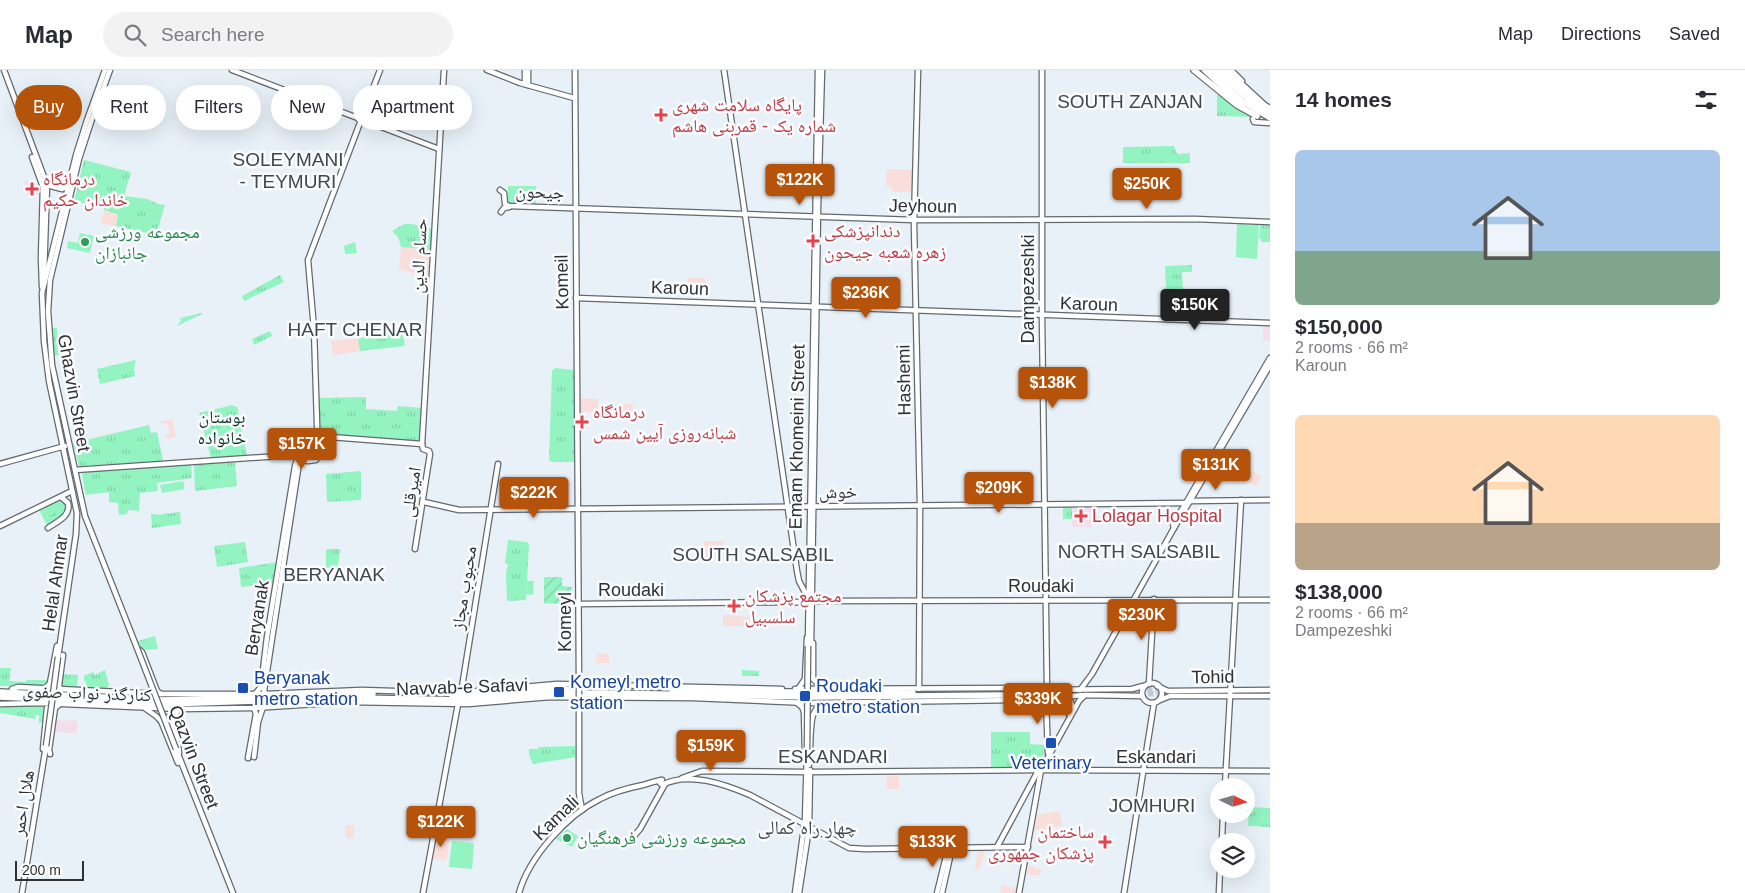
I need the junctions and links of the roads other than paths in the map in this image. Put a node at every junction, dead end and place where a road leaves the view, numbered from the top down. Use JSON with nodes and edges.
{"nodes":[{"id":1,"x":4,"y":70,"type":"edge"},
{"id":2,"x":105,"y":70,"type":"edge"},
{"id":3,"x":110,"y":70,"type":"edge"},
{"id":4,"x":232,"y":70,"type":"edge"},
{"id":5,"x":380,"y":70,"type":"edge"},
{"id":6,"x":444,"y":70,"type":"edge"},
{"id":7,"x":488,"y":70,"type":"edge"},
{"id":8,"x":526,"y":70,"type":"edge"},
{"id":9,"x":575,"y":70,"type":"edge"},
{"id":10,"x":724,"y":70,"type":"edge"},
{"id":11,"x":818,"y":70,"type":"edge"},
{"id":12,"x":822,"y":70,"type":"edge"},
{"id":13,"x":918,"y":70,"type":"edge"},
{"id":14,"x":1042,"y":70,"type":"edge"},
{"id":15,"x":1194,"y":70,"type":"edge"},
{"id":16,"x":1204,"y":70,"type":"edge"},
{"id":17,"x":1209,"y":70,"type":"edge"},
{"id":18,"x":1216,"y":70,"type":"edge"},
{"id":19,"x":1222,"y":70,"type":"edge"},
{"id":20,"x":1226,"y":70,"type":"edge"},
{"id":21,"x":1231,"y":70,"type":"edge"},
{"id":22,"x":526,"y":84,"type":"junction"},
{"id":23,"x":374,"y":85,"type":"edge"},
{"id":24,"x":574,"y":98,"type":"junction"},
{"id":25,"x":1263,"y":104,"type":"junction"},
{"id":26,"x":1270,"y":110,"type":"edge"},
{"id":27,"x":353,"y":116,"type":"edge"},
{"id":28,"x":1255,"y":119,"type":"junction"},
{"id":29,"x":1270,"y":120,"type":"edge"},
{"id":30,"x":358,"y":130,"type":"edge"},
{"id":31,"x":391,"y":130,"type":"edge"},
{"id":32,"x":440,"y":149,"type":"junction"},
{"id":33,"x":32,"y":158,"type":"dead end"},
{"id":34,"x":46,"y":186,"type":"junction"},
{"id":35,"x":68,"y":186,"type":"junction"},
{"id":36,"x":500,"y":190,"type":"dead end"},
{"id":37,"x":46,"y":192,"type":"junction"},
{"id":38,"x":66,"y":193,"type":"junction"},
{"id":39,"x":816,"y":206,"type":"junction"},
{"id":40,"x":575,"y":208,"type":"junction"},
{"id":41,"x":501,"y":212,"type":"dead end"},
{"id":42,"x":745,"y":214,"type":"junction"},
{"id":43,"x":816,"y":216,"type":"junction"},
{"id":44,"x":914,"y":220,"type":"junction"},
{"id":45,"x":1042,"y":220,"type":"junction"},
{"id":46,"x":1270,"y":222,"type":"edge"},
{"id":47,"x":47,"y":279,"type":"junction"},
{"id":48,"x":42,"y":293,"type":"junction"},
{"id":49,"x":576,"y":298,"type":"junction"},
{"id":50,"x":758,"y":305,"type":"junction"},
{"id":51,"x":814,"y":307,"type":"junction"},
{"id":52,"x":916,"y":311,"type":"junction"},
{"id":53,"x":1042,"y":316,"type":"junction"},
{"id":54,"x":1270,"y":323,"type":"edge"},
{"id":55,"x":1270,"y":358,"type":"edge"},
{"id":56,"x":1270,"y":364,"type":"edge"},
{"id":57,"x":815,"y":407,"type":"junction"},
{"id":58,"x":1242,"y":408,"type":"junction"},
{"id":59,"x":821,"y":412,"type":"dead end"},
{"id":60,"x":422,"y":435,"type":"junction"},
{"id":61,"x":317,"y":436,"type":"junction"},
{"id":62,"x":414,"y":444,"type":"junction"},
{"id":63,"x":422,"y":444,"type":"junction"},
{"id":64,"x":66,"y":446,"type":"junction"},
{"id":65,"x":301,"y":458,"type":"junction"},
{"id":66,"x":192,"y":462,"type":"junction"},
{"id":67,"x":0,"y":464,"type":"edge"},
{"id":68,"x":161,"y":464,"type":"junction"},
{"id":69,"x":498,"y":464,"type":"dead end"},
{"id":70,"x":75,"y":470,"type":"junction"},
{"id":71,"x":72,"y":491,"type":"junction"},
{"id":72,"x":61,"y":497,"type":"junction"},
{"id":73,"x":1241,"y":500,"type":"junction"},
{"id":74,"x":1270,"y":500,"type":"edge"},
{"id":75,"x":424,"y":502,"type":"junction"},
{"id":76,"x":1188,"y":502,"type":"junction"},
{"id":77,"x":1044,"y":504,"type":"junction"},
{"id":78,"x":920,"y":505,"type":"junction"},
{"id":79,"x":787,"y":506,"type":"junction"},
{"id":80,"x":811,"y":506,"type":"junction"},
{"id":81,"x":490,"y":509,"type":"junction"},
{"id":82,"x":578,"y":509,"type":"junction"},
{"id":83,"x":77,"y":513,"type":"joint"},
{"id":84,"x":288,"y":521,"type":"junction"},
{"id":85,"x":0,"y":526,"type":"edge"},
{"id":86,"x":89,"y":527,"type":"junction"},
{"id":87,"x":48,"y":528,"type":"dead end"},
{"id":88,"x":76,"y":534,"type":"junction"},
{"id":89,"x":415,"y":549,"type":"dead end"},
{"id":90,"x":1134,"y":599,"type":"junction"},
{"id":91,"x":1154,"y":599,"type":"junction"},
{"id":92,"x":1046,"y":600,"type":"junction"},
{"id":93,"x":1235,"y":600,"type":"junction"},
{"id":94,"x":1270,"y":600,"type":"edge"},
{"id":95,"x":920,"y":601,"type":"junction"},
{"id":96,"x":808,"y":602,"type":"junction"},
{"id":97,"x":578,"y":604,"type":"junction"},
{"id":98,"x":809,"y":631,"type":"junction"},
{"id":99,"x":61,"y":638,"type":"junction"},
{"id":100,"x":137,"y":648,"type":"junction"},
{"id":101,"x":61,"y":656,"type":"junction"},
{"id":102,"x":805,"y":679,"type":"junction"},
{"id":103,"x":813,"y":679,"type":"junction"},
{"id":104,"x":50,"y":683,"type":"junction"},
{"id":105,"x":1149,"y":684,"type":"junction"},
{"id":106,"x":563,"y":685,"type":"junction"},
{"id":107,"x":1143,"y":686,"type":"junction"},
{"id":108,"x":1157,"y":686,"type":"junction"},
{"id":109,"x":59,"y":687,"type":"junction"},
{"id":110,"x":462,"y":687,"type":"junction"},
{"id":111,"x":902,"y":688,"type":"junction"},
{"id":112,"x":981,"y":688,"type":"junction"},
{"id":113,"x":1047,"y":688,"type":"junction"},
{"id":114,"x":12,"y":689,"type":"junction"},
{"id":115,"x":45,"y":689,"type":"junction"},
{"id":116,"x":554,"y":689,"type":"junction"},
{"id":117,"x":798,"y":689,"type":"junction"},
{"id":118,"x":824,"y":689,"type":"junction"},
{"id":119,"x":861,"y":689,"type":"junction"},
{"id":120,"x":919,"y":689,"type":"junction"},
{"id":121,"x":1025,"y":689,"type":"junction"},
{"id":122,"x":1109,"y":689,"type":"junction"},
{"id":123,"x":0,"y":690,"type":"edge"},
{"id":124,"x":1072,"y":690,"type":"junction"},
{"id":125,"x":1080,"y":690,"type":"junction"},
{"id":126,"x":1270,"y":690,"type":"edge"},
{"id":127,"x":468,"y":692,"type":"junction"},
{"id":128,"x":30,"y":693,"type":"junction"},
{"id":129,"x":456,"y":693,"type":"junction"},
{"id":130,"x":892,"y":693,"type":"junction"},
{"id":131,"x":1230,"y":693,"type":"junction"},
{"id":132,"x":161,"y":694,"type":"junction"},
{"id":133,"x":255,"y":694,"type":"junction"},
{"id":134,"x":266,"y":694,"type":"junction"},
{"id":135,"x":559,"y":694,"type":"junction"},
{"id":136,"x":913,"y":694,"type":"junction"},
{"id":137,"x":1005,"y":694,"type":"tunnel mouth"},
{"id":138,"x":873,"y":695,"type":"junction"},
{"id":139,"x":1108,"y":695,"type":"junction"},
{"id":140,"x":1063,"y":696,"type":"junction"},
{"id":141,"x":1085,"y":696,"type":"junction"},
{"id":142,"x":1142,"y":696,"type":"junction"},
{"id":143,"x":1270,"y":696,"type":"edge"},
{"id":144,"x":570,"y":697,"type":"junction"},
{"id":145,"x":862,"y":697,"type":"junction"},
{"id":146,"x":0,"y":699,"type":"edge"},
{"id":147,"x":974,"y":699,"type":"junction"},
{"id":148,"x":1033,"y":699,"type":"junction"},
{"id":149,"x":891,"y":700,"type":"junction"},
{"id":150,"x":1160,"y":700,"type":"junction"},
{"id":151,"x":851,"y":701,"type":"junction"},
{"id":152,"x":796,"y":702,"type":"junction"},
{"id":153,"x":830,"y":702,"type":"junction"},
{"id":154,"x":40,"y":703,"type":"junction"},
{"id":155,"x":1154,"y":703,"type":"junction"},
{"id":156,"x":0,"y":704,"type":"edge"},
{"id":157,"x":62,"y":704,"type":"junction"},
{"id":158,"x":458,"y":704,"type":"junction"},
{"id":159,"x":263,"y":707,"type":"junction"},
{"id":160,"x":47,"y":708,"type":"junction"},
{"id":161,"x":55,"y":708,"type":"junction"},
{"id":162,"x":145,"y":708,"type":"junction"},
{"id":163,"x":254,"y":708,"type":"junction"},
{"id":164,"x":180,"y":709,"type":"junction"},
{"id":165,"x":804,"y":716,"type":"junction"},
{"id":166,"x":812,"y":716,"type":"junction"},
{"id":167,"x":161,"y":721,"type":"junction"},
{"id":168,"x":171,"y":726,"type":"junction"},
{"id":169,"x":44,"y":753,"type":"junction"},
{"id":170,"x":1048,"y":753,"type":"junction"},
{"id":171,"x":50,"y":754,"type":"dead end"},
{"id":172,"x":254,"y":756,"type":"dead end"},
{"id":173,"x":248,"y":758,"type":"dead end"},
{"id":174,"x":180,"y":759,"type":"junction"},
{"id":175,"x":808,"y":765,"type":"junction"},
{"id":176,"x":180,"y":769,"type":"dead end"},
{"id":177,"x":1040,"y":770,"type":"junction"},
{"id":178,"x":1144,"y":771,"type":"junction"},
{"id":179,"x":1226,"y":771,"type":"junction"},
{"id":180,"x":1270,"y":771,"type":"edge"},
{"id":181,"x":808,"y":772,"type":"junction"},
{"id":182,"x":691,"y":774,"type":"joint"},
{"id":183,"x":1226,"y":778,"type":"edge"},
{"id":184,"x":664,"y":782,"type":"junction"},
{"id":185,"x":1026,"y":793,"type":"junction"},
{"id":186,"x":1036,"y":795,"type":"junction"},
{"id":187,"x":582,"y":810,"type":"junction"},
{"id":188,"x":806,"y":811,"type":"junction"},
{"id":189,"x":796,"y":820,"type":"junction"},
{"id":190,"x":807,"y":826,"type":"junction"},
{"id":191,"x":634,"y":836,"type":"dead end"},
{"id":192,"x":997,"y":847,"type":"junction"},
{"id":193,"x":1028,"y":847,"type":"junction"},
{"id":194,"x":950,"y":848,"type":"junction"},
{"id":195,"x":1220,"y":878,"type":"edge"},
{"id":196,"x":22,"y":893,"type":"edge"},
{"id":197,"x":233,"y":893,"type":"edge"},
{"id":198,"x":423,"y":893,"type":"edge"},
{"id":199,"x":519,"y":893,"type":"edge"},
{"id":200,"x":794,"y":893,"type":"edge"},
{"id":201,"x":799,"y":893,"type":"edge"},
{"id":202,"x":937,"y":893,"type":"edge"},
{"id":203,"x":942,"y":893,"type":"edge"},
{"id":204,"x":1019,"y":893,"type":"edge"},
{"id":205,"x":1124,"y":893,"type":"edge"},
{"id":206,"x":1219,"y":893,"type":"edge"}],
"edges":[{"from":1,"to":34,"type":"main road"},
{"from":2,"to":35,"type":"main road","name":"Ghazvin Street"},
{"from":3,"to":47,"type":"main road","name":"Ghazvin Street"},
{"from":4,"to":27,"type":"main road"},
{"from":5,"to":23,"type":"main road"},
{"from":6,"to":32,"type":"main road","name":"حسام الدین"},
{"from":7,"to":22,"type":"main road"},
{"from":8,"to":22,"type":"main road"},
{"from":9,"to":24,"type":"main road","name":"Komeil"},
{"from":10,"to":42,"type":"main road"},
{"from":11,"to":39,"type":"main road","name":"Emam Khomeini Street"},
{"from":12,"to":39,"type":"main road","name":"Emam Khomeini Street"},
{"from":13,"to":44,"type":"main road","name":"Hashemi"},
{"from":14,"to":45,"type":"main road","name":"Dampezeshki"},
{"from":15,"to":28,"type":"highway"},
{"from":16,"to":28,"type":"main road"},
{"from":17,"to":29,"type":"highway"},
{"from":18,"to":26,"type":"highway"},
{"from":19,"to":25,"type":"main road"},
{"from":20,"to":25,"type":"highway"},
{"from":21,"to":25,"type":"main road"},
{"from":22,"to":24,"type":"main road"},
{"from":24,"to":40,"type":"main road","name":"Komeil"},
{"from":25,"to":26,"type":"main road"},
{"from":28,"to":29,"type":"main road"},
{"from":30,"to":61,"type":"main road"},
{"from":31,"to":32,"type":"main road"},
{"from":32,"to":60,"type":"main road","name":"حسام الدین"},
{"from":33,"to":48,"type":"main road"},
{"from":34,"to":35,"type":"main road"},
{"from":34,"to":37,"type":"main road"},
{"from":35,"to":38,"type":"main road","name":"Ghazvin Street"},
{"from":36,"to":40,"type":"main road","name":"جیحون"},
{"from":37,"to":38,"type":"main road"},
{"from":37,"to":47,"type":"main road"},
{"from":38,"to":47,"type":"main road","name":"Ghazvin Street"},
{"from":39,"to":43,"type":"main road","name":"Emam Khomeini Street"},
{"from":40,"to":41,"type":"main road","name":"جیحون"},
{"from":40,"to":42,"type":"main road","name":"Jeyhoun"},
{"from":40,"to":49,"type":"main road","name":"Komeil"},
{"from":42,"to":43,"type":"main road","name":"Jeyhoun"},
{"from":42,"to":50,"type":"main road"},
{"from":43,"to":44,"type":"main road","name":"Jeyhoun"},
{"from":43,"to":51,"type":"main road","name":"Emam Khomeini Street"},
{"from":44,"to":45,"type":"main road","name":"Jeyhoun"},
{"from":44,"to":52,"type":"main road","name":"Hashemi"},
{"from":45,"to":46,"type":"main road","name":"Jeyhoun"},
{"from":45,"to":53,"type":"main road","name":"Dampezeshki"},
{"from":47,"to":48,"type":"main road","name":"Ghazvin Street"},
{"from":47,"to":64,"type":"main road","name":"Ghazvin Street"},
{"from":48,"to":64,"type":"main road","name":"Ghazvin Street"},
{"from":49,"to":50,"type":"main road","name":"Karoun"},
{"from":49,"to":82,"type":"main road","name":"Komeyl"},
{"from":50,"to":51,"type":"main road","name":"Karoun"},
{"from":50,"to":79,"type":"main road"},
{"from":51,"to":52,"type":"main road","name":"Karoun"},
{"from":51,"to":57,"type":"main road","name":"Emam Khomeini Street"},
{"from":51,"to":80,"type":"main road","name":"Emam Khomeini Street"},
{"from":52,"to":53,"type":"main road","name":"Karoun"},
{"from":52,"to":78,"type":"main road","name":"Hashemi"},
{"from":53,"to":54,"type":"main road","name":"Karoun"},
{"from":53,"to":77,"type":"main road","name":"Dampezeshki"},
{"from":55,"to":58,"type":"main road"},
{"from":56,"to":58,"type":"main road"},
{"from":57,"to":59,"type":"main road"},
{"from":57,"to":80,"type":"main road","name":"Emam Khomeini Street"},
{"from":58,"to":76,"type":"main road"},
{"from":60,"to":62,"type":"main road"},
{"from":60,"to":63,"type":"main road","name":"حسام الدین"},
{"from":61,"to":62,"type":"main road"},
{"from":61,"to":65,"type":"main road"},
{"from":62,"to":63,"type":"main road"},
{"from":63,"to":75,"type":"main road","name":"امیرقلی"},
{"from":64,"to":67,"type":"main road"},
{"from":64,"to":70,"type":"main road","name":"Ghazvin Street"},
{"from":64,"to":71,"type":"main road","name":"Ghazvin Street"},
{"from":65,"to":66,"type":"main road"},
{"from":65,"to":84,"type":"main road","name":"Beryanak"},
{"from":66,"to":68,"type":"main road"},
{"from":66,"to":68,"type":"main road"},
{"from":68,"to":70,"type":"main road"},
{"from":69,"to":81,"type":"main road","name":"محبوب مجاز"},
{"from":70,"to":86,"type":"main road","name":"Ghazvin Street"},
{"from":71,"to":72,"type":"main road"},
{"from":71,"to":83,"type":"main road","name":"Ghazvin Street"},
{"from":72,"to":85,"type":"main road"},
{"from":72,"to":87,"type":"main road"},
{"from":73,"to":74,"type":"main road","name":"خوش"},
{"from":73,"to":76,"type":"main road","name":"خوش"},
{"from":73,"to":93,"type":"main road"},
{"from":75,"to":81,"type":"main road","name":"خوش"},
{"from":75,"to":89,"type":"main road","name":"امیرقلی"},
{"from":76,"to":77,"type":"main road","name":"خوش"},
{"from":76,"to":90,"type":"main road"},
{"from":77,"to":78,"type":"main road","name":"خوش"},
{"from":77,"to":92,"type":"main road","name":"Dampezeshki"},
{"from":78,"to":80,"type":"main road","name":"خوش"},
{"from":78,"to":95,"type":"main road","name":"Hashemi"},
{"from":79,"to":80,"type":"main road","name":"خوش"},
{"from":79,"to":82,"type":"main road","name":"خوش"},
{"from":79,"to":96,"type":"main road"},
{"from":80,"to":96,"type":"main road","name":"Emam Khomeini Street"},
{"from":81,"to":82,"type":"main road","name":"خوش"},
{"from":81,"to":110,"type":"main road","name":"محبوب مجاز"},
{"from":82,"to":97,"type":"main road","name":"Komeyl"},
{"from":83,"to":88,"type":"main road","name":"Helal Ahmar"},
{"from":84,"to":133,"type":"main road","name":"Beryanak"},
{"from":84,"to":134,"type":"main road"},
{"from":86,"to":88,"type":"main road"},
{"from":86,"to":100,"type":"main road","name":"Qazvin Street"},
{"from":88,"to":99,"type":"main road","name":"Helal Ahmar"},
{"from":90,"to":91,"type":"main road","name":"Roudaki"},
{"from":90,"to":92,"type":"main road","name":"Roudaki"},
{"from":90,"to":125,"type":"main road"},
{"from":91,"to":93,"type":"main road","name":"Roudaki"},
{"from":91,"to":105,"type":"main road"},
{"from":92,"to":95,"type":"main road","name":"Roudaki"},
{"from":92,"to":113,"type":"main road","name":"Dampezeshki"},
{"from":93,"to":94,"type":"main road","name":"Roudaki"},
{"from":93,"to":131,"type":"main road"},
{"from":95,"to":96,"type":"main road","name":"Roudaki"},
{"from":95,"to":120,"type":"main road","name":"Hashemi"},
{"from":96,"to":97,"type":"main road","name":"Roudaki"},
{"from":96,"to":98,"type":"main road","name":"Emam Khomeini Street"},
{"from":97,"to":187,"type":"main road","name":"Komeyl","bridge":true},
{"from":98,"to":102,"type":"main road"},
{"from":98,"to":103,"type":"main road"},
{"from":98,"to":175,"type":"main road","name":"Emam Khomeini Street","bridge":true},
{"from":99,"to":101,"type":"main road","name":"Helal Ahmar"},
{"from":99,"to":104,"type":"main road"},
{"from":100,"to":132,"type":"main road"},
{"from":100,"to":174,"type":"main road","name":"Qazvin Street","bridge":true},
{"from":101,"to":109,"type":"main road"},
{"from":101,"to":169,"type":"main road","name":"هلال احمر","bridge":true},
{"from":102,"to":103,"type":"main road"},
{"from":102,"to":117,"type":"main road"},
{"from":103,"to":118,"type":"main road"},
{"from":104,"to":109,"type":"main road"},
{"from":104,"to":115,"type":"main road"},
{"from":105,"to":107,"type":"main road"},
{"from":105,"to":108,"type":"main road"},
{"from":106,"to":116,"type":"highway"},
{"from":106,"to":117,"type":"main road","name":"Navvab-e Safavi"},
{"from":106,"to":127,"type":"main road","name":"Navvab-e Safavi"},
{"from":107,"to":122,"type":"main road","name":"Navvab-e Safavi"},
{"from":107,"to":142,"type":"main road"},
{"from":108,"to":131,"type":"main road","name":"Tohid"},
{"from":108,"to":150,"type":"main road"},
{"from":109,"to":115,"type":"main road"},
{"from":109,"to":132,"type":"main road","name":"کنارگذر نواب صفوی"},
{"from":110,"to":127,"type":"main road"},
{"from":110,"to":129,"type":"main road"},
{"from":111,"to":119,"type":"main road","name":"Navvab-e Safavi"},
{"from":111,"to":120,"type":"main road","name":"Navvab-e Safavi"},
{"from":111,"to":130,"type":"highway"},
{"from":112,"to":120,"type":"main road","name":"Navvab-e Safavi"},
{"from":112,"to":121,"type":"main road","name":"Navvab-e Safavi"},
{"from":112,"to":147,"type":"main road"},
{"from":113,"to":121,"type":"main road"},
{"from":113,"to":124,"type":"main road"},
{"from":114,"to":115,"type":"main road"},
{"from":114,"to":123,"type":"highway"},
{"from":114,"to":128,"type":"highway"},
{"from":116,"to":128,"type":"highway"},
{"from":116,"to":138,"type":"highway"},
{"from":117,"to":118,"type":"main road","name":"Navvab-e Safavi"},
{"from":118,"to":119,"type":"main road","name":"Navvab-e Safavi"},
{"from":119,"to":138,"type":"highway"},
{"from":121,"to":124,"type":"main road","name":"Navvab-e Safavi"},
{"from":122,"to":125,"type":"main road","name":"Navvab-e Safavi"},
{"from":122,"to":139,"type":"main road"},
{"from":123,"to":128,"type":"highway"},
{"from":124,"to":125,"type":"main road","name":"Navvab-e Safavi"},
{"from":126,"to":131,"type":"main road","name":"Tohid"},
{"from":127,"to":129,"type":"main road","name":"Navvab-e Safavi"},
{"from":129,"to":134,"type":"main road","name":"Navvab-e Safavi"},
{"from":130,"to":136,"type":"highway"},
{"from":130,"to":138,"type":"highway"},
{"from":131,"to":143,"type":"main road","name":"Tohid"},
{"from":131,"to":150,"type":"main road","name":"Tohid"},
{"from":131,"to":179,"type":"main road"},
{"from":132,"to":133,"type":"main road","name":"کنارگذر نواب صفوی"},
{"from":133,"to":134,"type":"main road","name":"کنارگذر نواب صفوی"},
{"from":135,"to":144,"type":"highway"},
{"from":135,"to":145,"type":"highway"},
{"from":135,"to":146,"type":"highway"},
{"from":136,"to":137,"type":"highway"},
{"from":136,"to":138,"type":"highway"},
{"from":138,"to":145,"type":"highway"},
{"from":138,"to":149,"type":"highway"},
{"from":139,"to":141,"type":"main road","name":"Navvab-e Safavi"},
{"from":139,"to":142,"type":"main road","name":"Navvab-e Safavi"},
{"from":140,"to":141,"type":"main road","name":"Navvab-e Safavi"},
{"from":140,"to":148,"type":"main road","name":"Navvab-e Safavi"},
{"from":140,"to":170,"type":"main road"},
{"from":141,"to":177,"type":"main road"},
{"from":142,"to":155,"type":"main road"},
{"from":144,"to":152,"type":"main road","name":"Navvab-e Safavi"},
{"from":144,"to":158,"type":"main road","name":"Navvab-e Safavi"},
{"from":145,"to":151,"type":"highway"},
{"from":147,"to":148,"type":"main road","name":"Navvab-e Safavi"},
{"from":147,"to":149,"type":"main road","name":"Navvab-e Safavi"},
{"from":148,"to":170,"type":"main road"},
{"from":149,"to":151,"type":"main road","name":"Navvab-e Safavi"},
{"from":150,"to":155,"type":"main road"},
{"from":151,"to":153,"type":"main road","name":"Navvab-e Safavi"},
{"from":152,"to":153,"type":"main road","name":"Navvab-e Safavi"},
{"from":152,"to":165,"type":"main road"},
{"from":153,"to":166,"type":"main road"},
{"from":154,"to":156,"type":"main road","name":"کنارگذر نواب صفوی"},
{"from":154,"to":157,"type":"main road","name":"کنارگذر نواب صفوی"},
{"from":154,"to":160,"type":"main road"},
{"from":155,"to":178,"type":"main road"},
{"from":157,"to":161,"type":"main road"},
{"from":157,"to":162,"type":"main road","name":"کنارگذر نواب صفوی"},
{"from":158,"to":159,"type":"main road","name":"Navvab-e Safavi"},
{"from":158,"to":198,"type":"main road"},
{"from":159,"to":163,"type":"main road","name":"کنارگذر نواب صفوی"},
{"from":159,"to":172,"type":"main road"},
{"from":160,"to":161,"type":"main road"},
{"from":160,"to":169,"type":"main road"},
{"from":161,"to":171,"type":"main road"},
{"from":162,"to":164,"type":"main road","name":"کنارگذر نواب صفوی"},
{"from":162,"to":167,"type":"main road"},
{"from":163,"to":164,"type":"main road","name":"کنارگذر نواب صفوی"},
{"from":163,"to":173,"type":"main road"},
{"from":164,"to":168,"type":"main road"},
{"from":165,"to":166,"type":"main road"},
{"from":165,"to":175,"type":"main road"},
{"from":166,"to":175,"type":"main road"},
{"from":167,"to":168,"type":"main road"},
{"from":167,"to":176,"type":"main road"},
{"from":168,"to":174,"type":"main road"},
{"from":169,"to":196,"type":"main road","name":"هلال احمر"},
{"from":170,"to":177,"type":"main road"},
{"from":174,"to":197,"type":"main road","name":"Qazvin Street"},
{"from":175,"to":181,"type":"main road","name":"Emam Khomeini Street"},
{"from":177,"to":178,"type":"main road","name":"Eskandari"},
{"from":177,"to":181,"type":"main road","name":"Eskandari"},
{"from":177,"to":185,"type":"main road"},
{"from":177,"to":186,"type":"main road"},
{"from":178,"to":179,"type":"main road","name":"Eskandari"},
{"from":178,"to":205,"type":"main road"},
{"from":179,"to":180,"type":"main road","name":"Eskandari"},
{"from":179,"to":183,"type":"main road"},
{"from":181,"to":182,"type":"main road","name":"Eskandari"},
{"from":181,"to":188,"type":"main road","name":"Emam Khomeini Street"},
{"from":181,"to":190,"type":"main road","name":"Emam Khomeini Street"},
{"from":182,"to":184,"type":"main road","name":"Kamali"},
{"from":184,"to":187,"type":"main road","name":"Kamali"},
{"from":184,"to":189,"type":"main road","name":"Kamali"},
{"from":184,"to":191,"type":"main road"},
{"from":185,"to":186,"type":"main road"},
{"from":185,"to":192,"type":"main road"},
{"from":186,"to":193,"type":"main road"},
{"from":187,"to":199,"type":"main road","name":"Kamali"},
{"from":188,"to":189,"type":"main road"},
{"from":188,"to":190,"type":"main road","name":"Emam Khomeini Street"},
{"from":189,"to":190,"type":"main road","name":"Kamali"},
{"from":190,"to":194,"type":"main road","name":"Kamali"},
{"from":190,"to":200,"type":"main road","name":"Emam Khomeini Street"},
{"from":190,"to":201,"type":"main road","name":"Emam Khomeini Street"},
{"from":192,"to":193,"type":"main road","name":"Kamali"},
{"from":192,"to":194,"type":"main road","name":"Kamali"},
{"from":193,"to":204,"type":"main road"},
{"from":194,"to":202,"type":"main road"},
{"from":194,"to":203,"type":"main road"},
{"from":195,"to":206,"type":"main road"}]}
